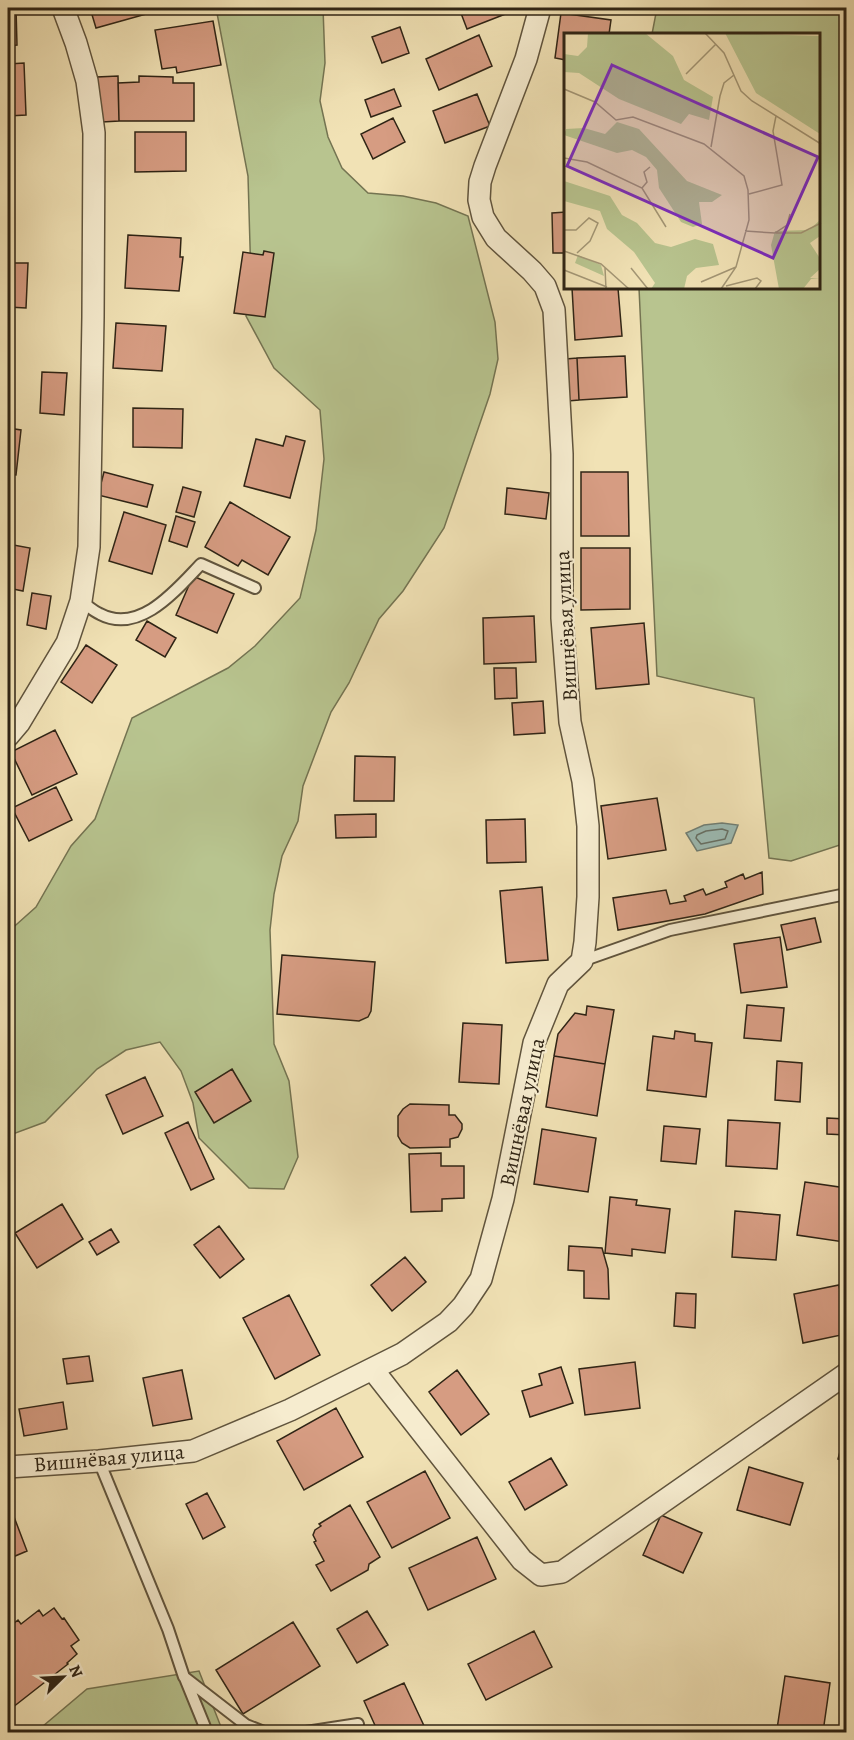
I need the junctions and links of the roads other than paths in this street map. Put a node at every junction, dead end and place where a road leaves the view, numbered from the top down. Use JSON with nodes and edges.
{"nodes":[{"id":1,"x":63,"y":8,"type":"edge"},
{"id":2,"x":540,"y":8,"type":"edge"},
{"id":3,"x":255,"y":588,"type":"dead end"},
{"id":4,"x":81,"y":601,"type":"junction"},
{"id":5,"x":8,"y":736,"type":"edge"},
{"id":6,"x":846,"y":894,"type":"edge"},
{"id":7,"x":582,"y":961,"type":"junction"},
{"id":8,"x":373,"y":1370,"type":"junction"},
{"id":9,"x":846,"y":1374,"type":"edge"},
{"id":10,"x":99,"y":1461,"type":"junction"},
{"id":11,"x":8,"y":1467,"type":"edge"},
{"id":12,"x":184,"y":1677,"type":"junction"},
{"id":13,"x":358,"y":1724,"type":"dead end"},
{"id":14,"x":207,"y":1732,"type":"edge"},
{"id":15,"x":264,"y":1732,"type":"edge"},
{"id":16,"x":306,"y":1732,"type":"edge"}],
"edges":[{"from":1,"to":4,"type":"street"},
{"from":2,"to":7,"type":"street","name":"Вишнёвая улица"},
{"from":3,"to":4,"type":"lane"},
{"from":4,"to":5,"type":"street"},
{"from":6,"to":7,"type":"lane"},
{"from":7,"to":8,"type":"street","name":"Вишнёвая улица"},
{"from":8,"to":9,"type":"street"},
{"from":8,"to":10,"type":"street","name":"Вишнёвая улица"},
{"from":10,"to":11,"type":"street","name":"Вишнёвая улица"},
{"from":10,"to":12,"type":"lane"},
{"from":12,"to":14,"type":"lane"},
{"from":12,"to":15,"type":"lane"},
{"from":13,"to":16,"type":"lane"}]}
